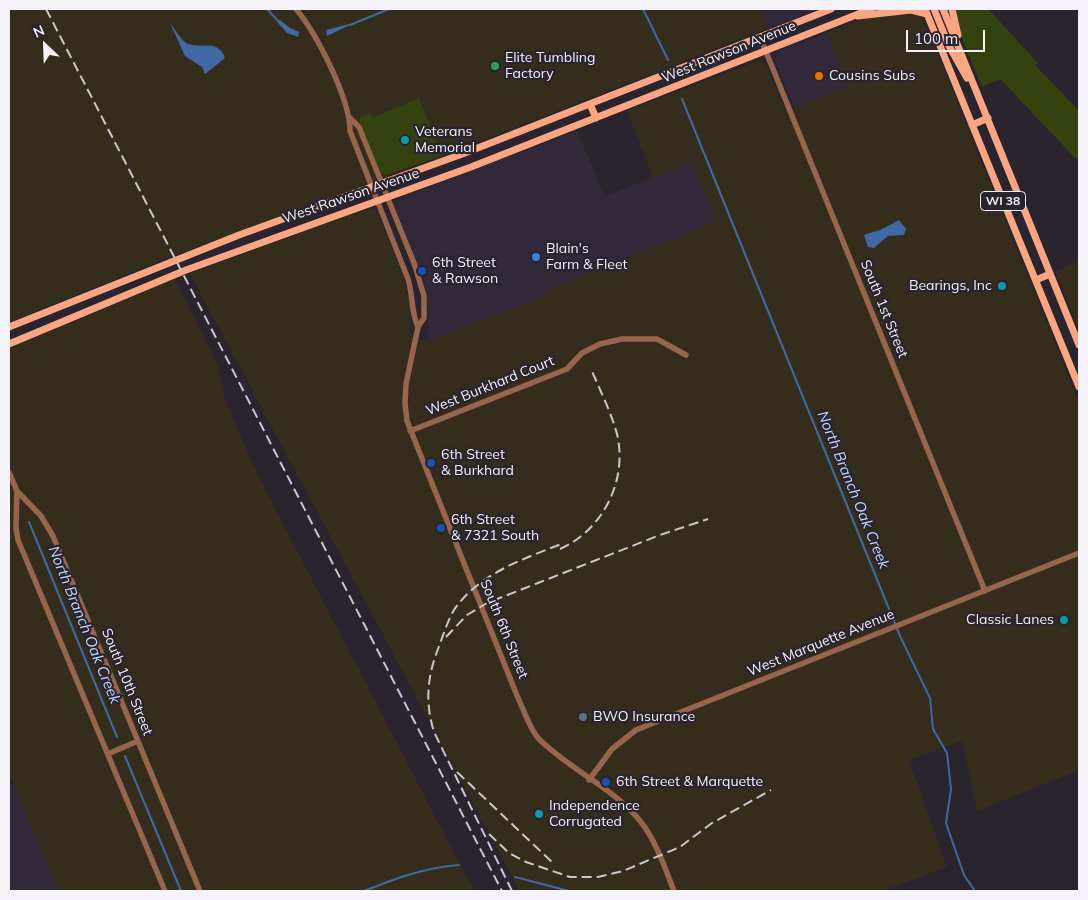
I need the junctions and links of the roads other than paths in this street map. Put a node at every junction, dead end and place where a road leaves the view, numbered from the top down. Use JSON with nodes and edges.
{"nodes":[{"id":1,"x":296,"y":9,"type":"edge"},
{"id":2,"x":831,"y":9,"type":"edge"},
{"id":3,"x":871,"y":9,"type":"edge"},
{"id":4,"x":934,"y":9,"type":"edge"},
{"id":5,"x":943,"y":9,"type":"edge"},
{"id":6,"x":952,"y":9,"type":"edge"},
{"id":7,"x":926,"y":11,"type":"edge"},
{"id":8,"x":848,"y":18,"type":"junction"},
{"id":9,"x":760,"y":37,"type":"junction"},
{"id":10,"x":766,"y":51,"type":"junction"},
{"id":11,"x":964,"y":62,"type":"junction"},
{"id":12,"x":977,"y":93,"type":"junction"},
{"id":13,"x":590,"y":104,"type":"junction"},
{"id":14,"x":350,"y":118,"type":"junction"},
{"id":15,"x":596,"y":118,"type":"junction"},
{"id":16,"x":988,"y":118,"type":"junction"},
{"id":17,"x":972,"y":125,"type":"junction"},
{"id":18,"x":382,"y":183,"type":"junction"},
{"id":19,"x":372,"y":186,"type":"junction"},
{"id":20,"x":388,"y":197,"type":"junction"},
{"id":21,"x":377,"y":201,"type":"junction"},
{"id":22,"x":1050,"y":274,"type":"junction"},
{"id":23,"x":1036,"y":280,"type":"junction"},
{"id":24,"x":9,"y":327,"type":"edge"},
{"id":25,"x":418,"y":327,"type":"junction"},
{"id":26,"x":9,"y":344,"type":"edge"},
{"id":27,"x":1079,"y":345,"type":"edge"},
{"id":28,"x":686,"y":355,"type":"dead end"},
{"id":29,"x":1079,"y":387,"type":"edge"},
{"id":30,"x":410,"y":431,"type":"junction"},
{"id":31,"x":9,"y":472,"type":"edge"},
{"id":32,"x":17,"y":492,"type":"junction"},
{"id":33,"x":1079,"y":553,"type":"edge"},
{"id":34,"x":985,"y":591,"type":"junction"},
{"id":35,"x":138,"y":741,"type":"junction"},
{"id":36,"x":110,"y":754,"type":"junction"},
{"id":37,"x":589,"y":780,"type":"junction"},
{"id":38,"x":165,"y":891,"type":"edge"},
{"id":39,"x":200,"y":891,"type":"edge"},
{"id":40,"x":674,"y":891,"type":"edge"}],
"edges":[{"from":1,"to":14,"type":"street","name":"South 6th Street"},
{"from":2,"to":9,"type":"main road","name":"West Rawson Avenue"},
{"from":3,"to":8,"type":"main road","name":"West Rawson Avenue"},
{"from":4,"to":12,"type":"main road"},
{"from":5,"to":11,"type":"main road","number":"WI 38"},
{"from":6,"to":11,"type":"main road"},
{"from":7,"to":8,"type":"main road"},
{"from":7,"to":17,"type":"main road","number":"WI 38"},
{"from":8,"to":10,"type":"main road","name":"West Rawson Avenue"},
{"from":9,"to":10,"type":"street","name":"South 1st Street"},
{"from":9,"to":13,"type":"main road","name":"West Rawson Avenue"},
{"from":10,"to":15,"type":"main road","name":"West Rawson Avenue"},
{"from":10,"to":34,"type":"street","name":"South 1st Street"},
{"from":11,"to":12,"type":"main road","number":"WI 38"},
{"from":12,"to":16,"type":"main road","number":"WI 38"},
{"from":13,"to":15,"type":"main road"},
{"from":13,"to":18,"type":"main road","name":"West Rawson Avenue"},
{"from":14,"to":18,"type":"street","name":"South 6th Street"},
{"from":14,"to":19,"type":"street","name":"South 6th Street"},
{"from":15,"to":20,"type":"main road","name":"West Rawson Avenue"},
{"from":16,"to":17,"type":"main road"},
{"from":16,"to":22,"type":"main road","number":"WI 38"},
{"from":17,"to":23,"type":"main road","number":"WI 38"},
{"from":18,"to":19,"type":"main road","name":"West Rawson Avenue"},
{"from":18,"to":20,"type":"street","name":"South 6th Street"},
{"from":19,"to":21,"type":"street","name":"South 6th Street"},
{"from":19,"to":24,"type":"main road","name":"West Rawson Avenue"},
{"from":20,"to":21,"type":"main road","name":"West Rawson Avenue"},
{"from":20,"to":25,"type":"street","name":"South 6th Street"},
{"from":21,"to":25,"type":"street","name":"South 6th Street"},
{"from":21,"to":26,"type":"main road","name":"West Rawson Avenue"},
{"from":22,"to":23,"type":"main road"},
{"from":22,"to":27,"type":"main road","number":"WI 38"},
{"from":23,"to":29,"type":"main road","number":"WI 38"},
{"from":25,"to":30,"type":"street","name":"South 6th Street"},
{"from":28,"to":30,"type":"street","name":"West Burkhard Court"},
{"from":30,"to":37,"type":"street","name":"South 6th Street"},
{"from":31,"to":32,"type":"street","name":"South 10th Street"},
{"from":32,"to":35,"type":"street","name":"South 10th Street"},
{"from":32,"to":36,"type":"street","name":"South 10th Street"},
{"from":33,"to":34,"type":"street","name":"West Marquette Avenue"},
{"from":34,"to":37,"type":"street","name":"West Marquette Avenue"},
{"from":35,"to":36,"type":"street"},
{"from":35,"to":39,"type":"street","name":"South 10th Street"},
{"from":36,"to":38,"type":"street","name":"South 10th Street"},
{"from":37,"to":40,"type":"street","name":"South 6th Street"}]}
